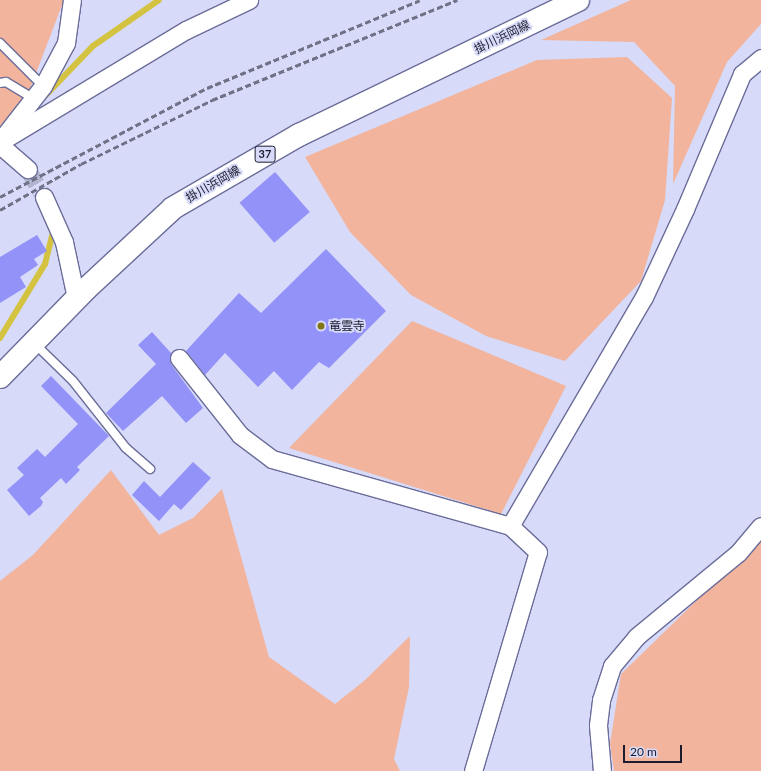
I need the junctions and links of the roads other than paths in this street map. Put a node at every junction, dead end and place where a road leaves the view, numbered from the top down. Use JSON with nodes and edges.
{"nodes":[{"id":1,"x":72,"y":0,"type":"edge"},
{"id":2,"x":249,"y":0,"type":"edge"},
{"id":3,"x":578,"y":0,"type":"edge"},
{"id":4,"x":0,"y":43,"type":"edge"},
{"id":5,"x":761,"y":58,"type":"edge"},
{"id":6,"x":0,"y":83,"type":"edge"},
{"id":7,"x":38,"y":92,"type":"junction"},
{"id":8,"x":0,"y":143,"type":"edge"},
{"id":9,"x":28,"y":168,"type":"tunnel mouth"},
{"id":10,"x":44,"y":197,"type":"tunnel mouth"},
{"id":11,"x":76,"y":298,"type":"junction"},
{"id":12,"x":34,"y":343,"type":"junction"},
{"id":13,"x":179,"y":358,"type":"dead end"},
{"id":14,"x":0,"y":377,"type":"edge"},
{"id":15,"x":150,"y":469,"type":"dead end"},
{"id":16,"x":510,"y":526,"type":"junction"},
{"id":17,"x":761,"y":526,"type":"edge"},
{"id":18,"x":473,"y":771,"type":"edge"},
{"id":19,"x":602,"y":771,"type":"edge"}],
"edges":[{"from":1,"to":7,"type":"street"},
{"from":2,"to":8,"type":"street"},
{"from":3,"to":11,"type":"main road","name":"掛川浜岡線","number":"37"},
{"from":4,"to":7,"type":"lane"},
{"from":5,"to":16,"type":"street"},
{"from":6,"to":7,"type":"lane"},
{"from":7,"to":8,"type":"street"},
{"from":8,"to":9,"type":"street"},
{"from":10,"to":11,"type":"street"},
{"from":11,"to":12,"type":"main road","name":"掛川浜岡線","number":"37"},
{"from":12,"to":14,"type":"main road","name":"掛川浜岡線","number":"37"},
{"from":12,"to":15,"type":"lane"},
{"from":13,"to":16,"type":"street"},
{"from":16,"to":18,"type":"street"},
{"from":17,"to":19,"type":"street"}]}
